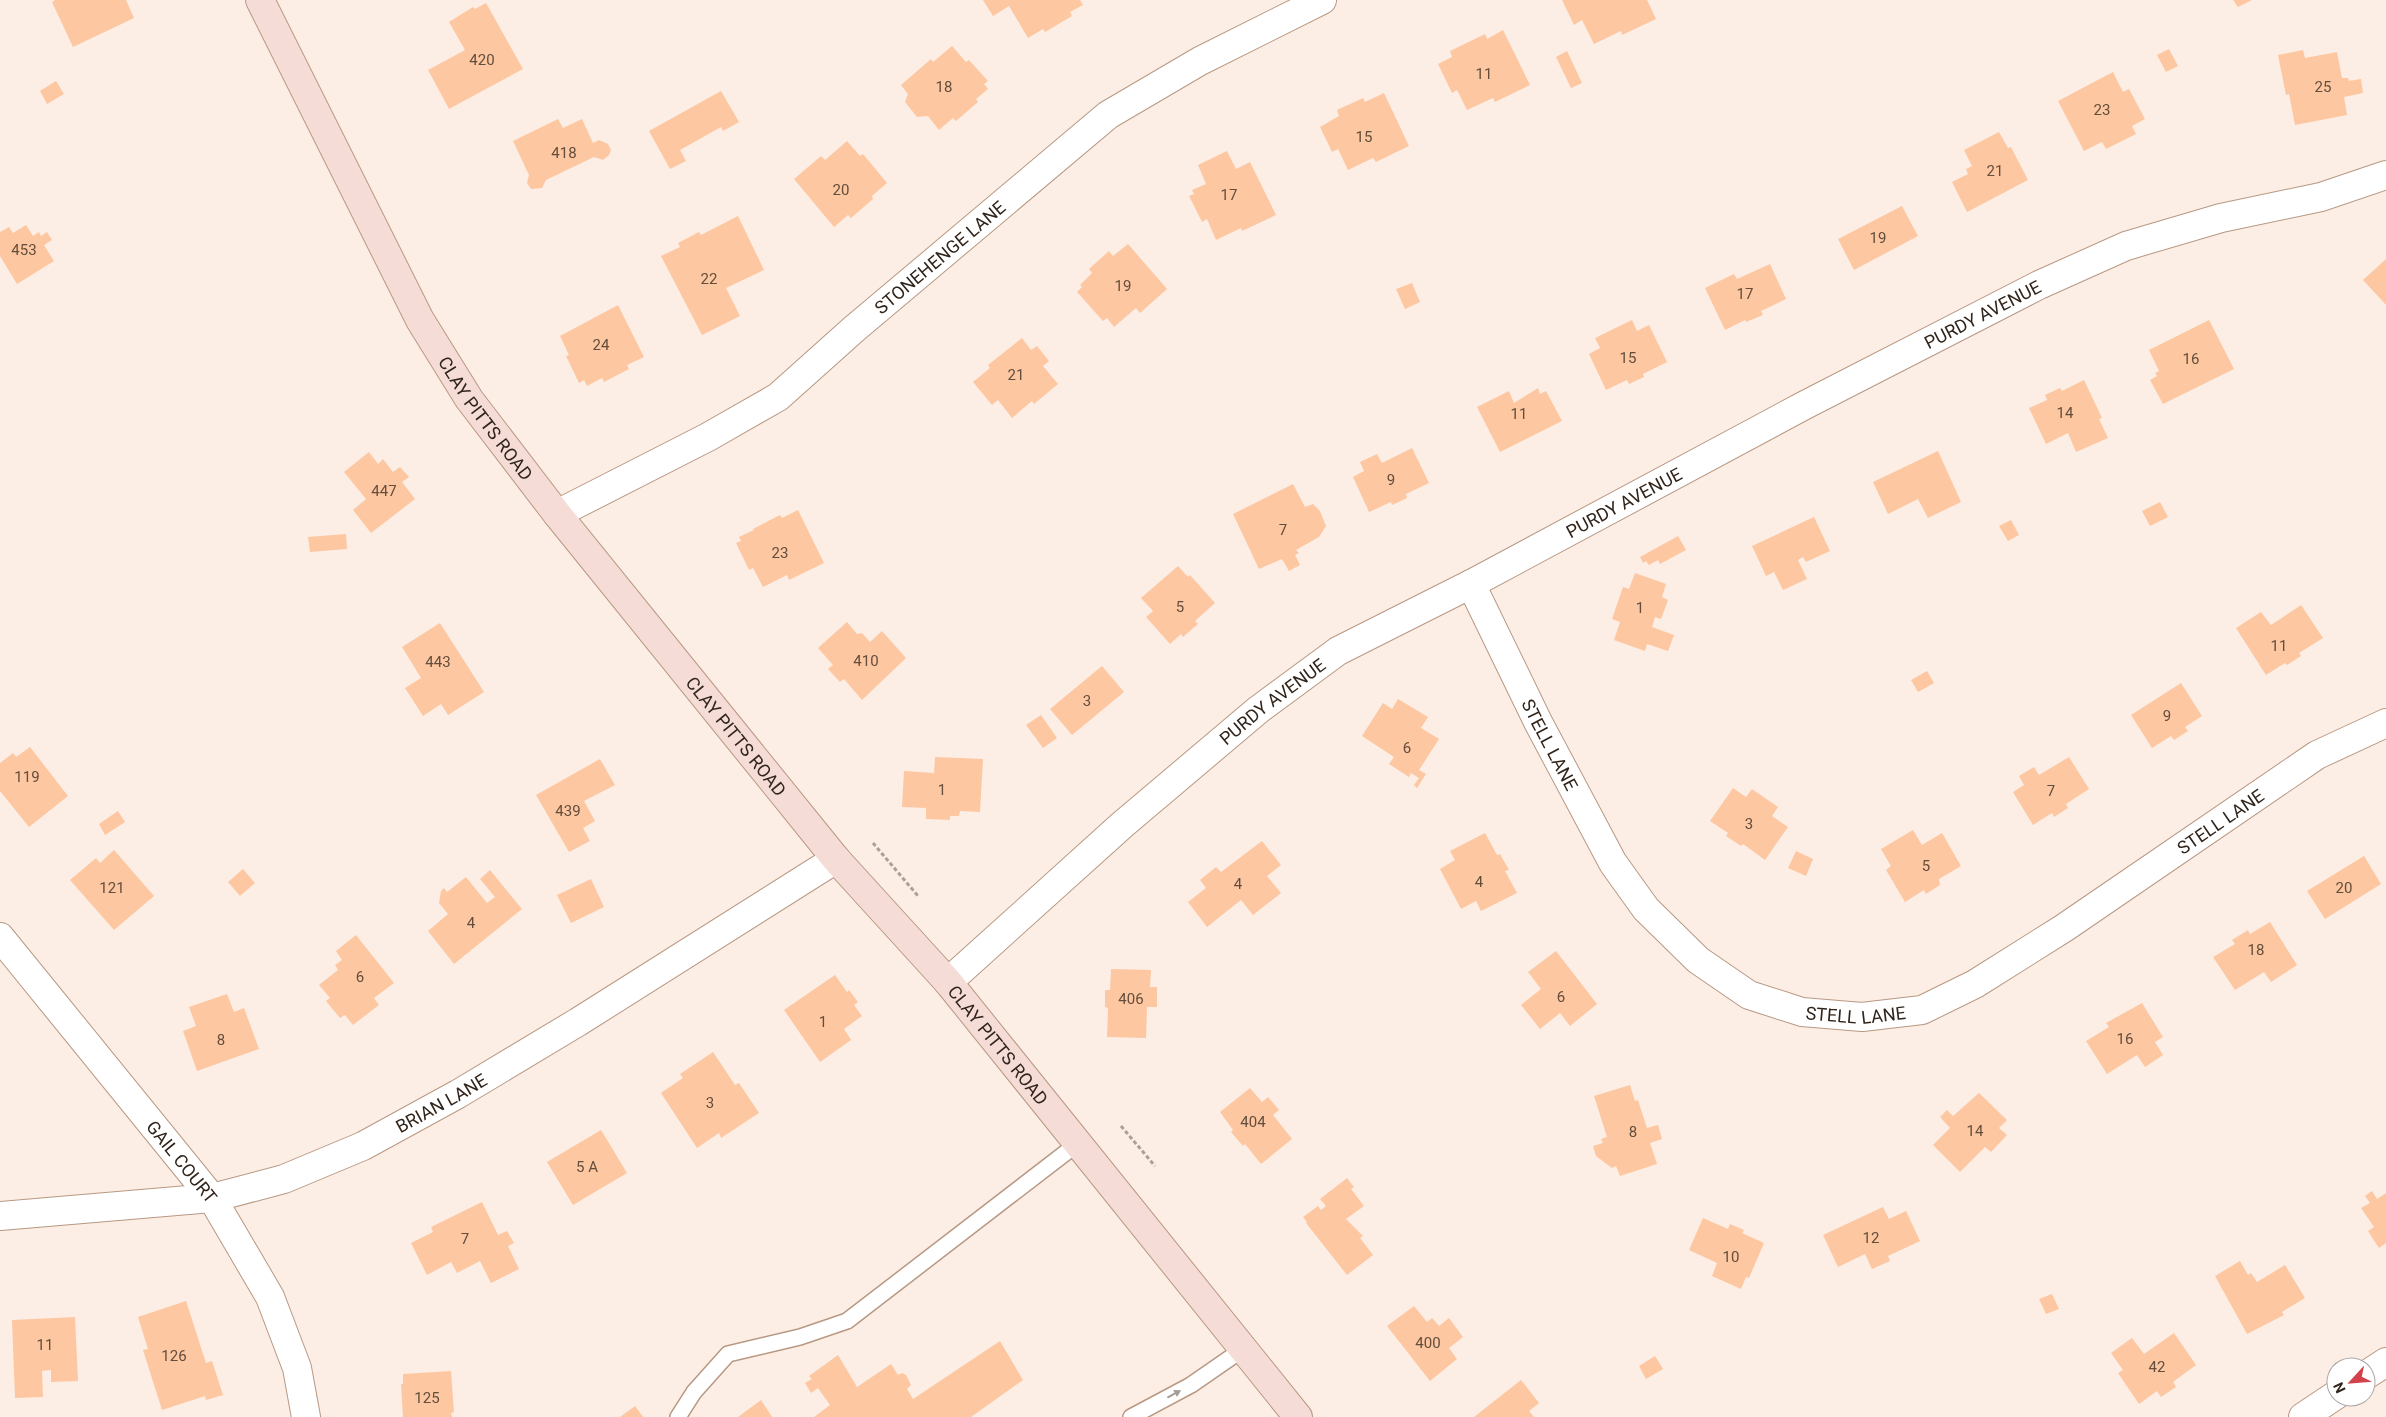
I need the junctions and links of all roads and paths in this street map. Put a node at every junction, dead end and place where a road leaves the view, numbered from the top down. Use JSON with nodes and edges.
{"nodes":[{"id":1,"x":260,"y":0,"type":"edge"},
{"id":2,"x":1322,"y":0,"type":"edge"},
{"id":3,"x":2386,"y":175,"type":"edge"},
{"id":4,"x":557,"y":514,"type":"junction"},
{"id":5,"x":1471,"y":584,"type":"junction"},
{"id":6,"x":2386,"y":723,"type":"edge"},
{"id":7,"x":873,"y":843,"type":"dead end"},
{"id":8,"x":836,"y":859,"type":"junction"},
{"id":9,"x":918,"y":896,"type":"dead end"},
{"id":10,"x":0,"y":937,"type":"edge"},
{"id":11,"x":948,"y":982,"type":"junction"},
{"id":12,"x":1121,"y":1126,"type":"dead end"},
{"id":13,"x":1077,"y":1144,"type":"junction"},
{"id":14,"x":1155,"y":1166,"type":"dead end"},
{"id":15,"x":212,"y":1198,"type":"junction"},
{"id":16,"x":0,"y":1216,"type":"edge"},
{"id":17,"x":1243,"y":1349,"type":"junction"},
{"id":18,"x":2326,"y":1402,"type":"edge"},
{"id":19,"x":306,"y":1417,"type":"edge"},
{"id":20,"x":678,"y":1417,"type":"edge"},
{"id":21,"x":1131,"y":1417,"type":"edge"},
{"id":22,"x":1298,"y":1417,"type":"edge"},
{"id":23,"x":2303,"y":1417,"type":"edge"}],
"edges":[{"from":1,"to":4,"type":"street","name":"CLAY PITTS ROAD"},
{"from":2,"to":4,"type":"street","name":"STONEHENGE LANE"},
{"from":3,"to":5,"type":"street","name":"PURDY AVENUE"},
{"from":4,"to":8,"type":"street","name":"CLAY PITTS ROAD"},
{"from":5,"to":6,"type":"street","name":"STELL LANE"},
{"from":5,"to":11,"type":"street","name":"PURDY AVENUE"},
{"from":7,"to":9,"type":"path"},
{"from":8,"to":11,"type":"street","name":"CLAY PITTS ROAD"},
{"from":8,"to":15,"type":"street","name":"BRIAN LANE"},
{"from":10,"to":15,"type":"street","name":"GAIL COURT"},
{"from":11,"to":13,"type":"street","name":"CLAY PITTS ROAD"},
{"from":12,"to":14,"type":"path"},
{"from":13,"to":17,"type":"street","name":"CLAY PITTS ROAD"},
{"from":13,"to":20,"type":"lane"},
{"from":15,"to":16,"type":"street","name":"BRIAN LANE"},
{"from":15,"to":19,"type":"street","name":"GAIL COURT"},
{"from":21,"to":17,"type":"lane","one_way":true},
{"from":17,"to":22,"type":"street","name":"CLAY PITTS ROAD"},
{"from":18,"to":23,"type":"street"}]}
